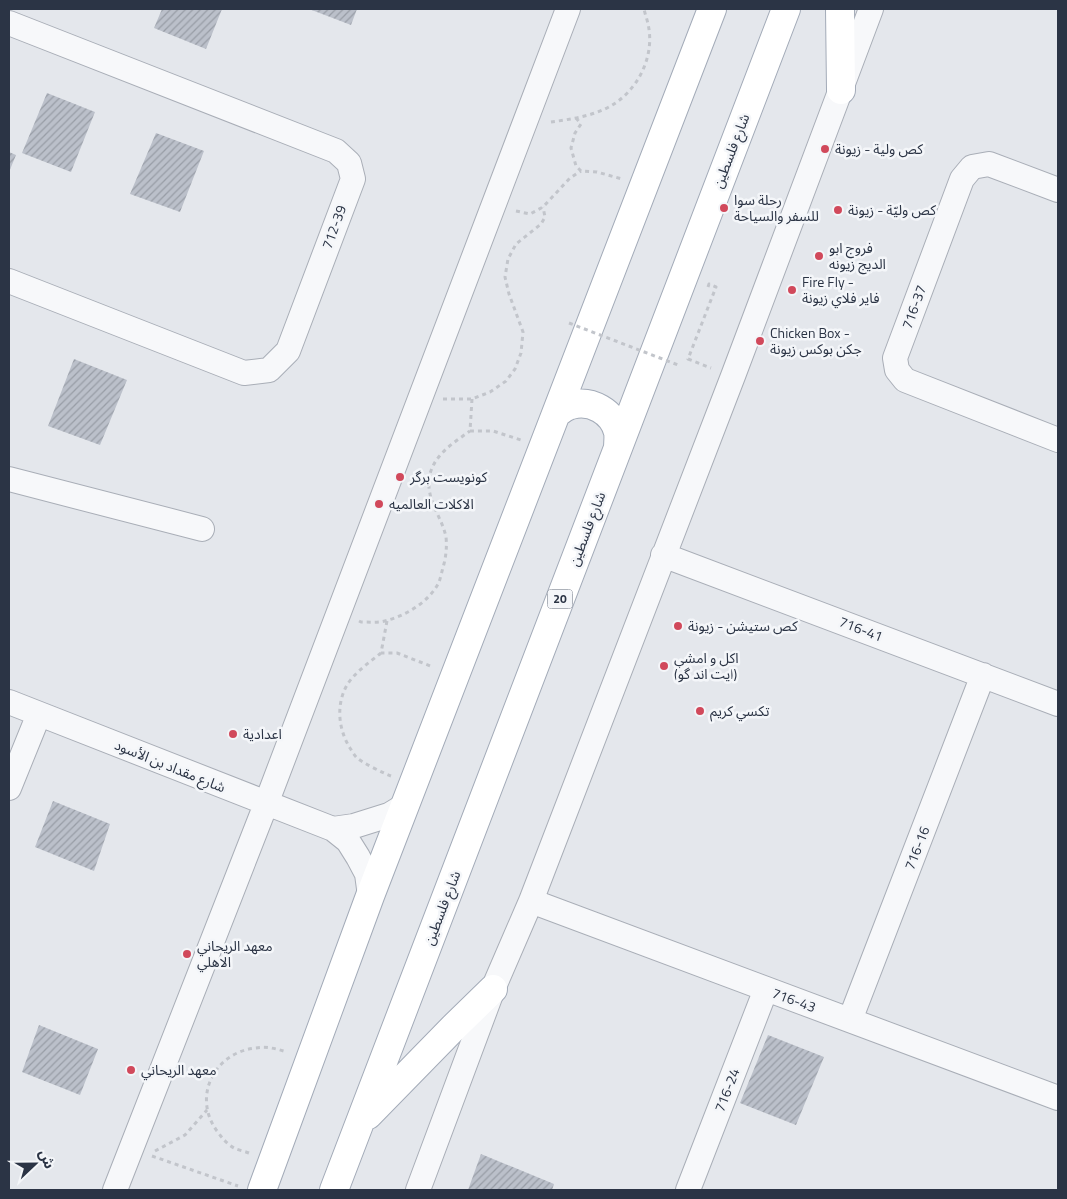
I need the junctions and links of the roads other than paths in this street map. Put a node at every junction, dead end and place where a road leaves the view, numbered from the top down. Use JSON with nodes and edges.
{"nodes":[{"id":1,"x":568,"y":9,"type":"edge"},
{"id":2,"x":712,"y":9,"type":"edge"},
{"id":3,"x":786,"y":9,"type":"edge"},
{"id":4,"x":840,"y":9,"type":"edge"},
{"id":5,"x":871,"y":9,"type":"edge"},
{"id":6,"x":9,"y":23,"type":"edge"},
{"id":7,"x":841,"y":90,"type":"junction"},
{"id":8,"x":1058,"y":190,"type":"edge"},
{"id":9,"x":9,"y":281,"type":"edge"},
{"id":10,"x":557,"y":413,"type":"junction"},
{"id":11,"x":1058,"y":440,"type":"edge"},
{"id":12,"x":618,"y":448,"type":"junction"},
{"id":13,"x":9,"y":479,"type":"edge"},
{"id":14,"x":202,"y":529,"type":"dead end"},
{"id":15,"x":664,"y":555,"type":"junction"},
{"id":16,"x":983,"y":676,"type":"junction"},
{"id":17,"x":9,"y":702,"type":"edge"},
{"id":18,"x":1058,"y":704,"type":"edge"},
{"id":19,"x":39,"y":714,"type":"junction"},
{"id":20,"x":9,"y":788,"type":"edge"},
{"id":21,"x":410,"y":794,"type":"junction"},
{"id":22,"x":266,"y":804,"type":"junction"},
{"id":23,"x":333,"y":829,"type":"junction"},
{"id":24,"x":370,"y":896,"type":"junction"},
{"id":25,"x":531,"y":901,"type":"junction"},
{"id":26,"x":493,"y":989,"type":"junction"},
{"id":27,"x":766,"y":989,"type":"junction"},
{"id":28,"x":850,"y":1020,"type":"junction"},
{"id":29,"x":1058,"y":1098,"type":"edge"},
{"id":30,"x":360,"y":1123,"type":"junction"},
{"id":31,"x":251,"y":1189,"type":"edge"},
{"id":32,"x":115,"y":1190,"type":"edge"},
{"id":33,"x":334,"y":1190,"type":"edge"},
{"id":34,"x":418,"y":1190,"type":"edge"},
{"id":35,"x":688,"y":1190,"type":"edge"}],
"edges":[{"from":1,"to":22,"type":"street"},
{"from":2,"to":10,"type":"main road"},
{"from":3,"to":12,"type":"main road","name":"شارع فلسطين","number":"20"},
{"from":4,"to":7,"type":"main road"},
{"from":5,"to":7,"type":"street"},
{"from":6,"to":9,"type":"street","name":"712-39"},
{"from":7,"to":15,"type":"street"},
{"from":8,"to":11,"type":"street","name":"716-37"},
{"from":10,"to":12,"type":"main road"},
{"from":10,"to":21,"type":"main road"},
{"from":12,"to":30,"type":"main road","name":"شارع فلسطين","number":"20"},
{"from":13,"to":14,"type":"street"},
{"from":15,"to":16,"type":"street","name":"716-41"},
{"from":15,"to":25,"type":"street"},
{"from":16,"to":18,"type":"street","name":"716-41"},
{"from":16,"to":28,"type":"street","name":"716-16"},
{"from":17,"to":19,"type":"street","name":"شارع مقداد بن الأسود"},
{"from":19,"to":20,"type":"street"},
{"from":19,"to":22,"type":"street","name":"شارع مقداد بن الأسود"},
{"from":21,"to":23,"type":"street"},
{"from":21,"to":24,"type":"main road"},
{"from":22,"to":23,"type":"street","name":"شارع مقداد بن الأسود"},
{"from":22,"to":32,"type":"street"},
{"from":23,"to":24,"type":"street"},
{"from":24,"to":31,"type":"main road"},
{"from":25,"to":26,"type":"street"},
{"from":25,"to":27,"type":"street","name":"716-43"},
{"from":26,"to":30,"type":"main road"},
{"from":26,"to":34,"type":"street"},
{"from":27,"to":28,"type":"street","name":"716-43"},
{"from":27,"to":35,"type":"street","name":"716-24"},
{"from":28,"to":29,"type":"street","name":"716-43"},
{"from":30,"to":33,"type":"main road","name":"شارع فلسطين","number":"20"}]}
